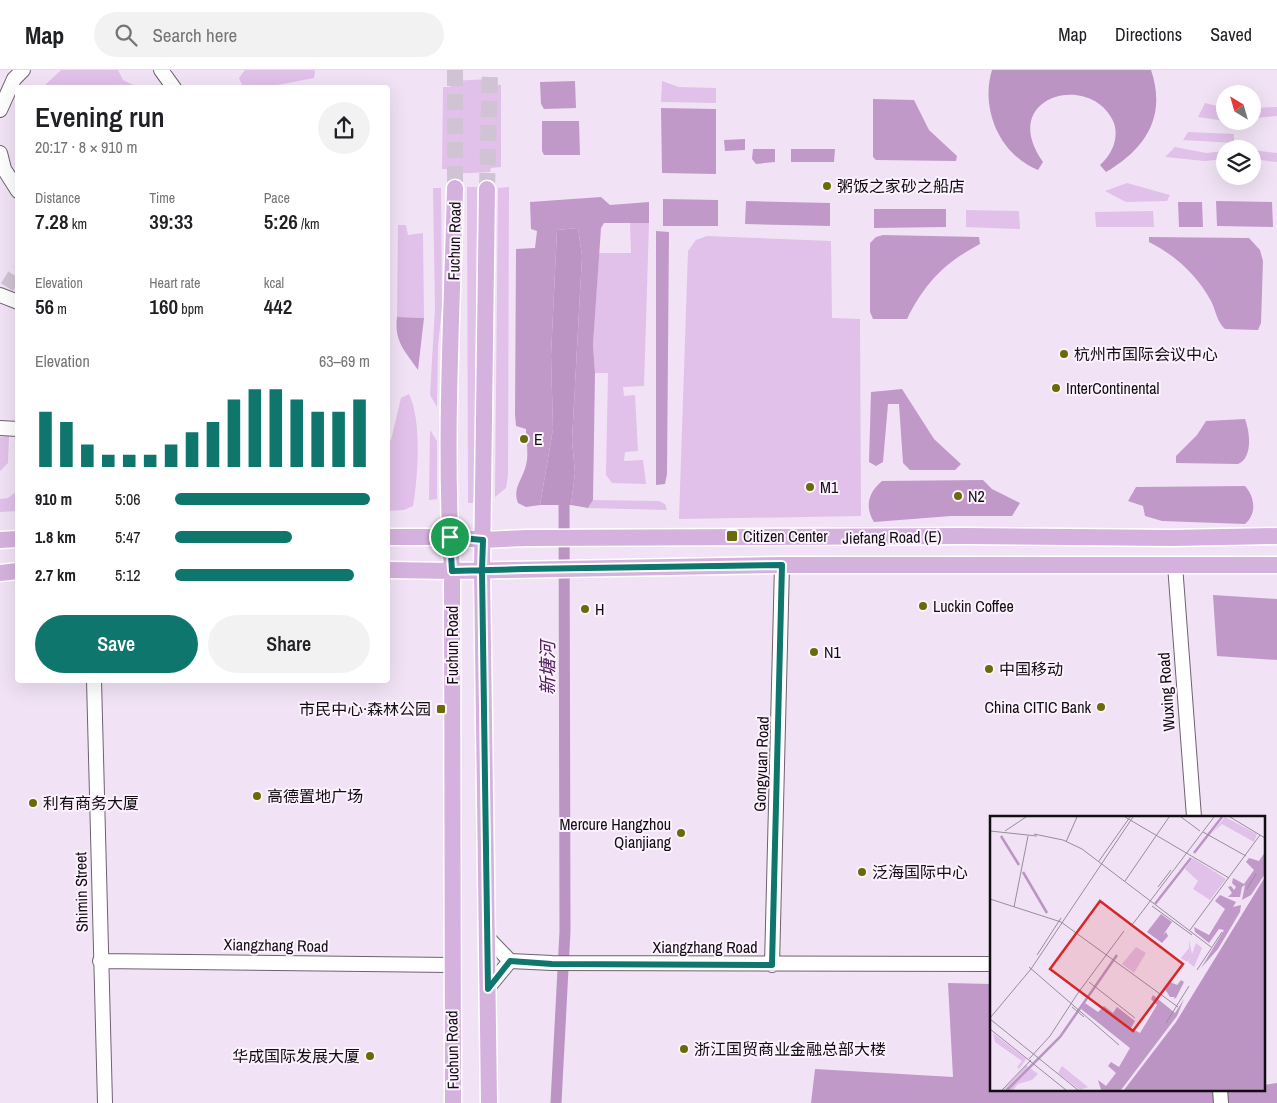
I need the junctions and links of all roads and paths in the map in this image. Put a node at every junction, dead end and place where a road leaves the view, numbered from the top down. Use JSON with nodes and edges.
{"nodes":[{"id":1,"x":22,"y":70,"type":"edge"},
{"id":2,"x":161,"y":70,"type":"edge"},
{"id":3,"x":172,"y":85,"type":"edge"},
{"id":4,"x":0,"y":110,"type":"edge"},
{"id":5,"x":0,"y":153,"type":"edge"},
{"id":6,"x":15,"y":186,"type":"edge"},
{"id":7,"x":456,"y":188,"type":"tunnel mouth"},
{"id":8,"x":487,"y":189,"type":"tunnel mouth"},
{"id":9,"x":4,"y":293,"type":"edge"},
{"id":10,"x":15,"y":300,"type":"edge"},
{"id":11,"x":0,"y":428,"type":"edge"},
{"id":12,"x":15,"y":429,"type":"edge"},
{"id":13,"x":1277,"y":536,"type":"edge"},
{"id":14,"x":390,"y":537,"type":"edge"},
{"id":15,"x":450,"y":537,"type":"junction"},
{"id":16,"x":15,"y":539,"type":"edge"},
{"id":17,"x":0,"y":540,"type":"edge"},
{"id":18,"x":483,"y":540,"type":"junction"},
{"id":19,"x":1175,"y":564,"type":"junction"},
{"id":20,"x":782,"y":565,"type":"junction"},
{"id":21,"x":1277,"y":565,"type":"edge"},
{"id":22,"x":390,"y":570,"type":"edge"},
{"id":23,"x":482,"y":570,"type":"junction"},
{"id":24,"x":15,"y":571,"type":"edge"},
{"id":25,"x":452,"y":571,"type":"junction"},
{"id":26,"x":0,"y":573,"type":"edge"},
{"id":27,"x":94,"y":683,"type":"edge"},
{"id":28,"x":1194,"y":816,"type":"edge"},
{"id":29,"x":487,"y":937,"type":"junction"},
{"id":30,"x":100,"y":961,"type":"junction"},
{"id":31,"x":510,"y":961,"type":"junction"},
{"id":32,"x":990,"y":964,"type":"edge"},
{"id":33,"x":451,"y":965,"type":"junction"},
{"id":34,"x":772,"y":965,"type":"junction"},
{"id":35,"x":488,"y":989,"type":"junction"},
{"id":36,"x":1220,"y":1090,"type":"edge"},
{"id":37,"x":105,"y":1103,"type":"edge"},
{"id":38,"x":453,"y":1103,"type":"edge"},
{"id":39,"x":489,"y":1103,"type":"edge"},
{"id":40,"x":1221,"y":1103,"type":"edge"}],
"edges":[{"from":1,"to":4,"type":"street"},
{"from":2,"to":3,"type":"street"},
{"from":5,"to":6,"type":"street"},
{"from":7,"to":15,"type":"main road","name":"Fuchun Road"},
{"from":8,"to":18,"type":"main road","name":"Fuchun Road"},
{"from":9,"to":10,"type":"street"},
{"from":11,"to":12,"type":"street"},
{"from":13,"to":18,"type":"main road","name":"Jiefang Road (E)"},
{"from":14,"to":15,"type":"main road","name":"Jiefang Road (E)"},
{"from":15,"to":18,"type":"main road","name":"Jiefang Road (E)"},
{"from":15,"to":25,"type":"main road","name":"Fuchun Road"},
{"from":16,"to":17,"type":"main road"},
{"from":18,"to":23,"type":"main road","name":"Fuchun Road"},
{"from":19,"to":20,"type":"main road","name":"Jiefang Road (E)"},
{"from":19,"to":21,"type":"main road","name":"Jiefang Road (E)"},
{"from":19,"to":28,"type":"street","name":"Wuxing Road"},
{"from":20,"to":23,"type":"main road","name":"Jiefang Road (E)"},
{"from":20,"to":34,"type":"street","name":"Gongyuan Road"},
{"from":22,"to":25,"type":"main road","name":"Jiefang Road (E)"},
{"from":23,"to":25,"type":"main road","name":"Jiefang Road (E)"},
{"from":23,"to":29,"type":"main road","name":"Fuchun Road"},
{"from":24,"to":26,"type":"main road"},
{"from":25,"to":33,"type":"main road","name":"Fuchun Road"},
{"from":27,"to":30,"type":"street","name":"Shimin Street"},
{"from":29,"to":31,"type":"street"},
{"from":29,"to":35,"type":"main road","name":"Fuchun Road"},
{"from":30,"to":33,"type":"street","name":"Xiangzhang Road"},
{"from":30,"to":37,"type":"street","name":"Shimin Street"},
{"from":31,"to":34,"type":"street","name":"Xiangzhang Road"},
{"from":31,"to":35,"type":"street"},
{"from":32,"to":34,"type":"street","name":"Xiangzhang Road"},
{"from":33,"to":38,"type":"main road","name":"Fuchun Road"},
{"from":35,"to":39,"type":"main road","name":"Fuchun Road"},
{"from":36,"to":40,"type":"street"}]}
